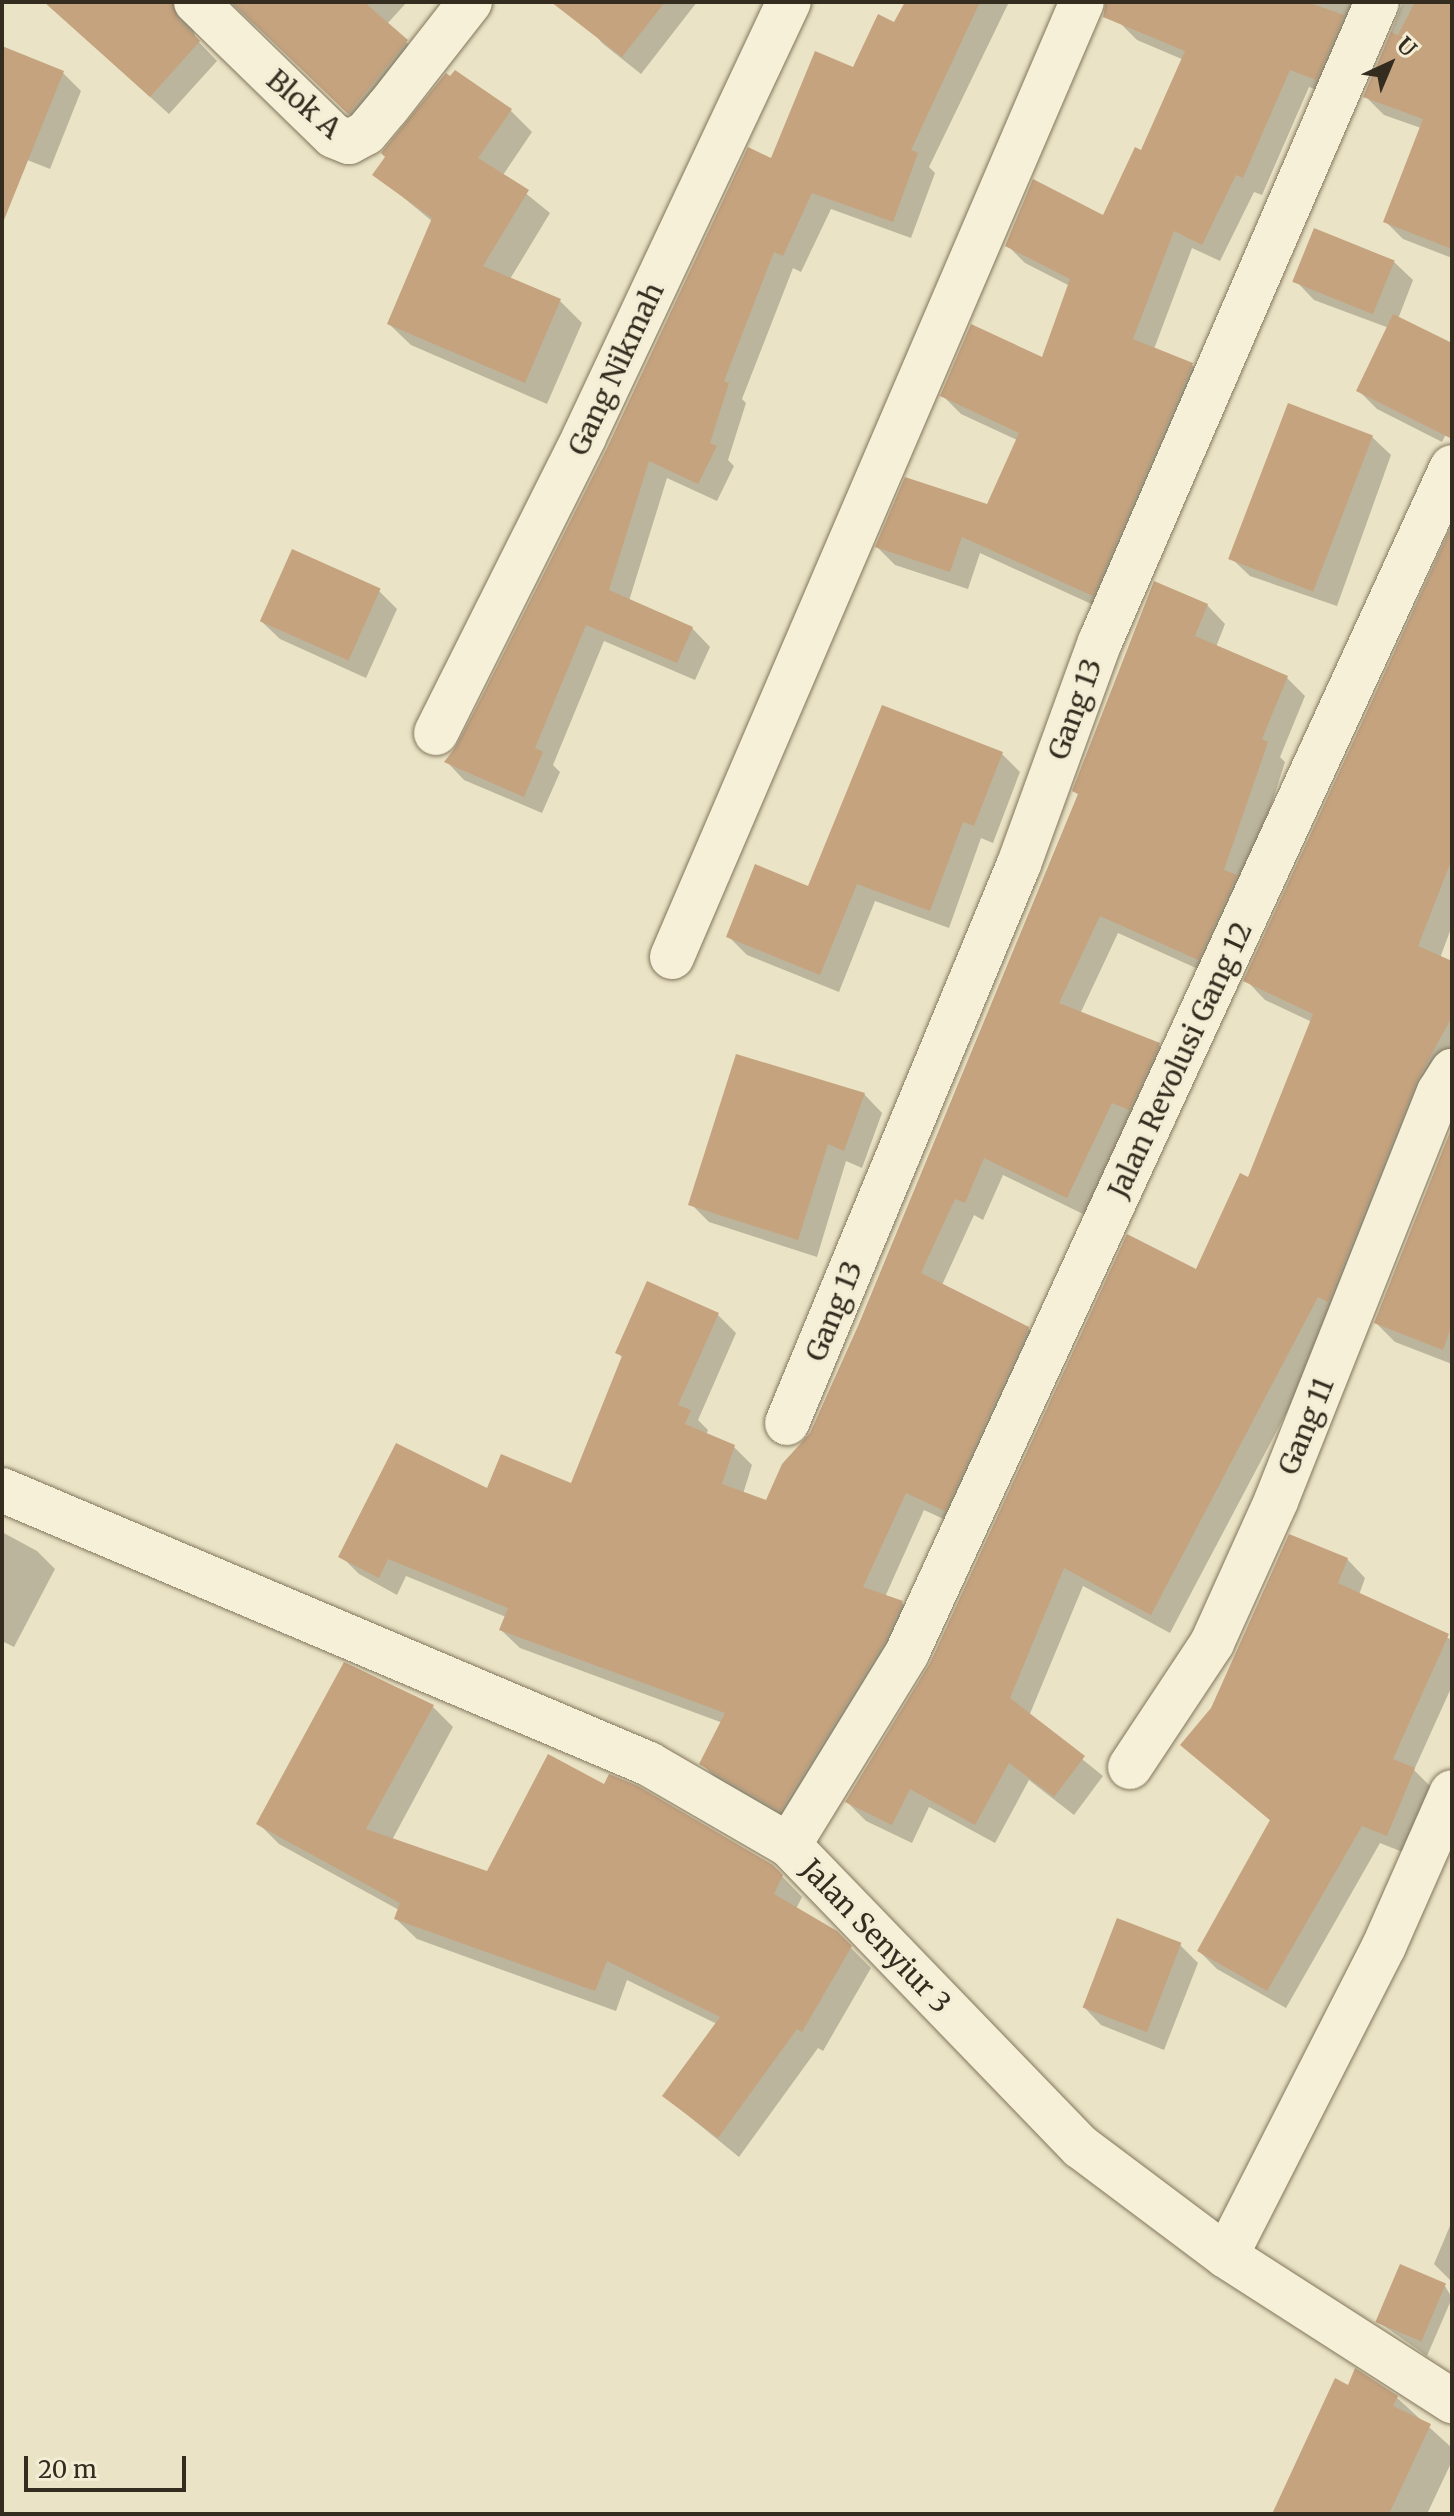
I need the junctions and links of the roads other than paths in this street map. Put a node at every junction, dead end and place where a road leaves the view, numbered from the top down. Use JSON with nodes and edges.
{"nodes":[{"id":1,"x":196,"y":2,"type":"edge"},
{"id":2,"x":470,"y":2,"type":"edge"},
{"id":3,"x":789,"y":2,"type":"edge"},
{"id":4,"x":1082,"y":2,"type":"edge"},
{"id":5,"x":1377,"y":2,"type":"edge"},
{"id":6,"x":1452,"y":467,"type":"edge"},
{"id":7,"x":436,"y":733,"type":"dead end"},
{"id":8,"x":672,"y":957,"type":"dead end"},
{"id":9,"x":1452,"y":1071,"type":"edge"},
{"id":10,"x":787,"y":1423,"type":"dead end"},
{"id":11,"x":2,"y":1490,"type":"edge"},
{"id":12,"x":1130,"y":1767,"type":"dead end"},
{"id":13,"x":1452,"y":1792,"type":"edge"},
{"id":14,"x":789,"y":1845,"type":"junction"},
{"id":15,"x":1226,"y":2256,"type":"junction"},
{"id":16,"x":1452,"y":2401,"type":"edge"}],
"edges":[{"from":1,"to":2,"type":"street","name":"Blok A"},
{"from":3,"to":7,"type":"street","name":"Gang Nikmah"},
{"from":4,"to":8,"type":"street"},
{"from":5,"to":10,"type":"street","name":"Gang 13"},
{"from":6,"to":14,"type":"street","name":"Jalan Revolusi Gang 12"},
{"from":9,"to":12,"type":"street","name":"Gang 11"},
{"from":11,"to":14,"type":"street","name":"Jalan Senyiur 3"},
{"from":13,"to":15,"type":"street"},
{"from":14,"to":15,"type":"street","name":"Jalan Senyiur 3"},
{"from":15,"to":16,"type":"street","name":"Jalan Senyiur 3"}]}
